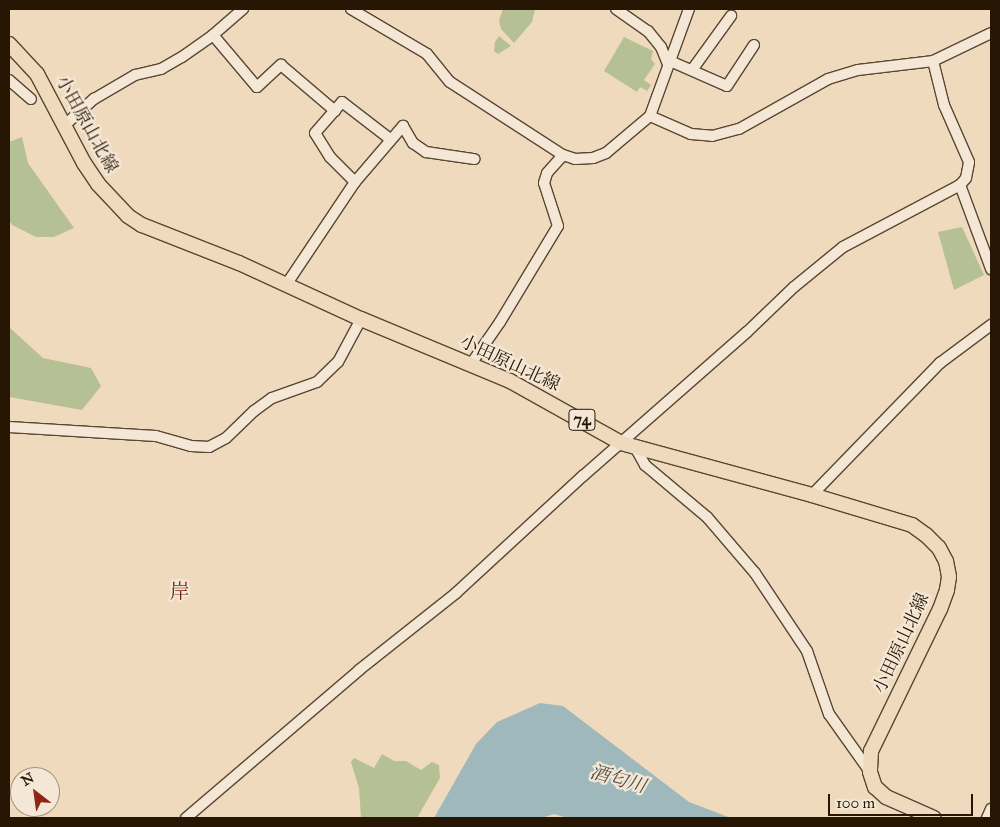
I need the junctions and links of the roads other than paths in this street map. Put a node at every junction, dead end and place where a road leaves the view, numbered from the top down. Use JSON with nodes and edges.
{"nodes":[{"id":1,"x":242,"y":9,"type":"edge"},
{"id":2,"x":351,"y":9,"type":"edge"},
{"id":3,"x":616,"y":9,"type":"edge"},
{"id":4,"x":689,"y":9,"type":"edge"},
{"id":5,"x":731,"y":16,"type":"dead end"},
{"id":6,"x":991,"y":34,"type":"edge"},
{"id":7,"x":213,"y":35,"type":"junction"},
{"id":8,"x":9,"y":44,"type":"edge"},
{"id":9,"x":754,"y":45,"type":"dead end"},
{"id":10,"x":933,"y":61,"type":"junction"},
{"id":11,"x":669,"y":62,"type":"junction"},
{"id":12,"x":692,"y":70,"type":"junction"},
{"id":13,"x":9,"y":80,"type":"edge"},
{"id":14,"x":31,"y":99,"type":"dead end"},
{"id":15,"x":335,"y":111,"type":"junction"},
{"id":16,"x":650,"y":116,"type":"junction"},
{"id":17,"x":66,"y":124,"type":"junction"},
{"id":18,"x":390,"y":139,"type":"junction"},
{"id":19,"x":563,"y":155,"type":"junction"},
{"id":20,"x":474,"y":159,"type":"dead end"},
{"id":21,"x":355,"y":182,"type":"junction"},
{"id":22,"x":960,"y":185,"type":"junction"},
{"id":23,"x":991,"y":269,"type":"edge"},
{"id":24,"x":286,"y":285,"type":"junction"},
{"id":25,"x":361,"y":319,"type":"junction"},
{"id":26,"x":991,"y":325,"type":"edge"},
{"id":27,"x":471,"y":364,"type":"junction"},
{"id":28,"x":9,"y":427,"type":"edge"},
{"id":29,"x":621,"y":443,"type":"junction"},
{"id":30,"x":635,"y":447,"type":"junction"},
{"id":31,"x":812,"y":495,"type":"junction"},
{"id":32,"x":870,"y":772,"type":"junction"},
{"id":33,"x":991,"y":809,"type":"edge"},
{"id":34,"x":186,"y":818,"type":"edge"},
{"id":35,"x":933,"y":818,"type":"edge"},
{"id":36,"x":987,"y":818,"type":"edge"}],
"edges":[{"from":1,"to":7,"type":"street"},
{"from":2,"to":19,"type":"street"},
{"from":3,"to":11,"type":"street"},
{"from":4,"to":11,"type":"street"},
{"from":5,"to":12,"type":"street"},
{"from":6,"to":10,"type":"street"},
{"from":7,"to":15,"type":"street"},
{"from":7,"to":17,"type":"street"},
{"from":8,"to":17,"type":"main road","name":"小田原山北線","number":"74"},
{"from":9,"to":12,"type":"street"},
{"from":10,"to":16,"type":"street"},
{"from":10,"to":22,"type":"street"},
{"from":11,"to":12,"type":"street"},
{"from":11,"to":16,"type":"street"},
{"from":13,"to":14,"type":"street"},
{"from":15,"to":18,"type":"street"},
{"from":15,"to":21,"type":"street"},
{"from":16,"to":19,"type":"street"},
{"from":17,"to":24,"type":"main road","name":"小田原山北線","number":"74"},
{"from":18,"to":20,"type":"street"},
{"from":18,"to":21,"type":"street"},
{"from":19,"to":27,"type":"street"},
{"from":21,"to":24,"type":"street"},
{"from":22,"to":23,"type":"street"},
{"from":22,"to":29,"type":"street"},
{"from":24,"to":25,"type":"main road","name":"小田原山北線","number":"74"},
{"from":25,"to":27,"type":"main road","name":"小田原山北線","number":"74"},
{"from":25,"to":28,"type":"street"},
{"from":26,"to":31,"type":"street"},
{"from":27,"to":29,"type":"main road","name":"小田原山北線","number":"74"},
{"from":29,"to":30,"type":"main road","name":"小田原山北線","number":"74"},
{"from":29,"to":34,"type":"street"},
{"from":30,"to":31,"type":"main road","name":"小田原山北線","number":"74"},
{"from":30,"to":32,"type":"street"},
{"from":31,"to":32,"type":"main road","name":"小田原山北線","number":"74"},
{"from":32,"to":35,"type":"main road"},
{"from":33,"to":36,"type":"street"}]}
